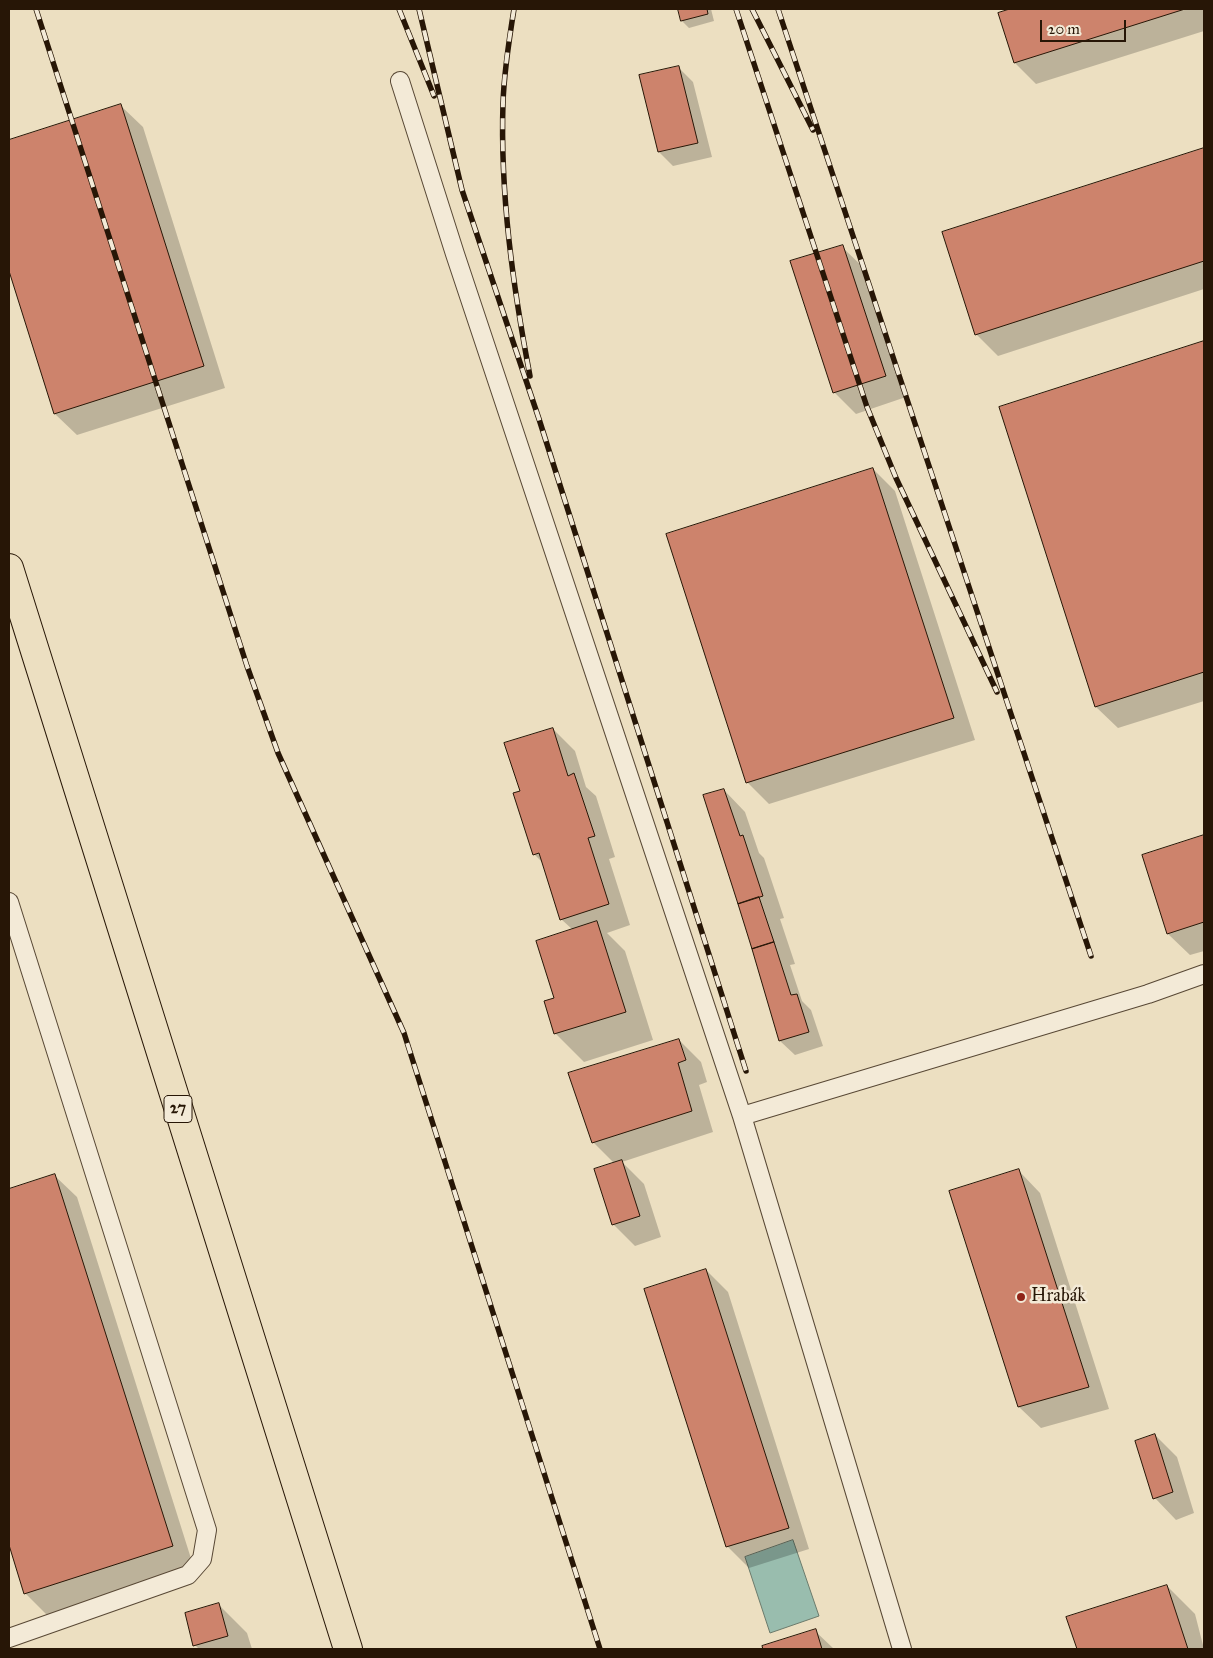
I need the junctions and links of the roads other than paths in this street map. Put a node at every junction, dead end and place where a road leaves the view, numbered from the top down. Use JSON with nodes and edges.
{"nodes":[{"id":1,"x":400,"y":81,"type":"dead end"},
{"id":2,"x":9,"y":568,"type":"edge"},
{"id":3,"x":9,"y":902,"type":"edge"},
{"id":4,"x":1204,"y":974,"type":"edge"},
{"id":5,"x":742,"y":1116,"type":"junction"},
{"id":6,"x":10,"y":1640,"type":"edge"},
{"id":7,"x":348,"y":1649,"type":"edge"},
{"id":8,"x":902,"y":1649,"type":"edge"}],
"edges":[{"from":1,"to":5,"type":"lane"},
{"from":2,"to":7,"type":"main road","number":"27"},
{"from":3,"to":6,"type":"lane"},
{"from":4,"to":5,"type":"lane"},
{"from":5,"to":8,"type":"lane"}]}
